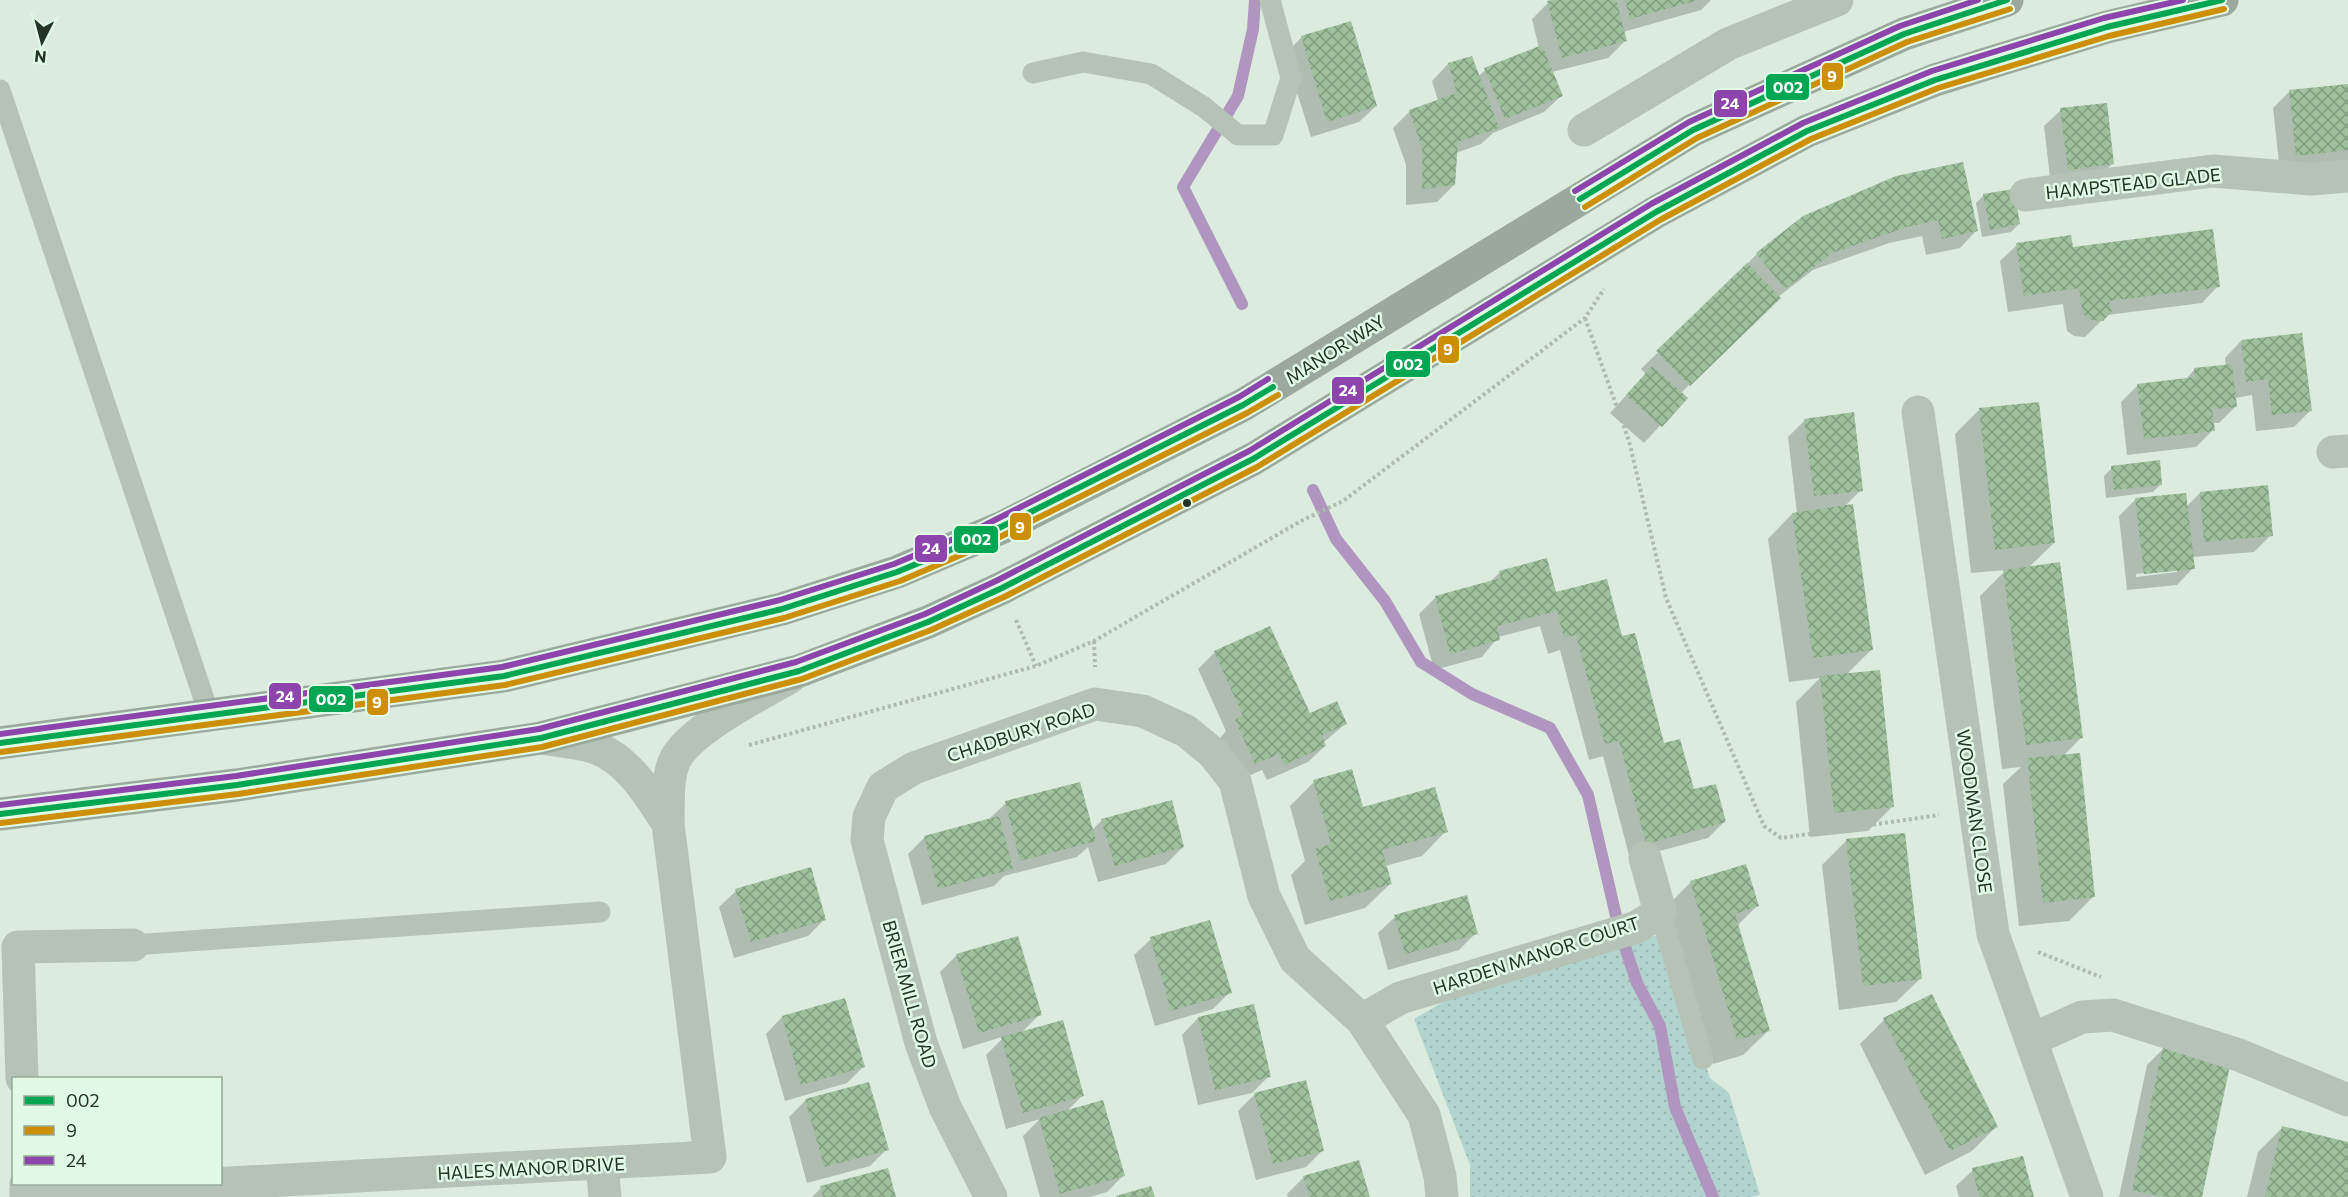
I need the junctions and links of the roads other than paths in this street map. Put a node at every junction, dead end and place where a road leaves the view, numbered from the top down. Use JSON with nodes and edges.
{"nodes":[{"id":1,"x":1270,"y":0,"type":"edge"},
{"id":2,"x":1837,"y":0,"type":"edge"},
{"id":3,"x":2007,"y":0,"type":"edge"},
{"id":4,"x":2222,"y":0,"type":"edge"},
{"id":5,"x":1033,"y":73,"type":"dead end"},
{"id":6,"x":0,"y":90,"type":"edge"},
{"id":7,"x":1584,"y":130,"type":"dead end"},
{"id":8,"x":2348,"y":176,"type":"edge"},
{"id":9,"x":2025,"y":195,"type":"dead end"},
{"id":10,"x":1918,"y":412,"type":"dead end"},
{"id":11,"x":799,"y":671,"type":"junction"},
{"id":12,"x":210,"y":717,"type":"junction"},
{"id":13,"x":541,"y":738,"type":"junction"},
{"id":14,"x":0,"y":743,"type":"edge"},
{"id":15,"x":0,"y":814,"type":"edge"},
{"id":16,"x":869,"y":817,"type":"joint"},
{"id":17,"x":668,"y":824,"type":"junction"},
{"id":18,"x":1645,"y":858,"type":"dead end"},
{"id":19,"x":600,"y":912,"type":"dead end"},
{"id":20,"x":1648,"y":919,"type":"junction"},
{"id":21,"x":133,"y":945,"type":"joint"},
{"id":22,"x":9,"y":948,"type":"edge"},
{"id":23,"x":1362,"y":1020,"type":"junction"},
{"id":24,"x":2031,"y":1040,"type":"junction"},
{"id":25,"x":1704,"y":1059,"type":"dead end"},
{"id":26,"x":22,"y":1077,"type":"edge"},
{"id":27,"x":2348,"y":1100,"type":"edge"},
{"id":28,"x":602,"y":1165,"type":"junction"},
{"id":29,"x":222,"y":1182,"type":"edge"},
{"id":30,"x":157,"y":1185,"type":"edge"},
{"id":31,"x":24,"y":1191,"type":"edge"},
{"id":32,"x":605,"y":1197,"type":"edge"},
{"id":33,"x":991,"y":1197,"type":"edge"},
{"id":34,"x":1442,"y":1197,"type":"edge"},
{"id":35,"x":2087,"y":1197,"type":"edge"}],
"edges":[{"from":1,"to":5,"type":"lane"},
{"from":2,"to":7,"type":"street"},
{"from":3,"to":12,"type":"highway","name":"MANOR WAY"},
{"from":4,"to":11,"type":"highway"},
{"from":6,"to":12,"type":"lane"},
{"from":8,"to":9,"type":"street","name":"HAMPSTEAD GLADE"},
{"from":10,"to":24,"type":"street","name":"WOODMAN CLOSE"},
{"from":11,"to":13,"type":"highway"},
{"from":11,"to":17,"type":"street","name":"HALES MANOR DRIVE"},
{"from":12,"to":14,"type":"highway","name":"MANOR WAY"},
{"from":13,"to":15,"type":"highway"},
{"from":13,"to":17,"type":"street","name":"HALES MANOR DRIVE"},
{"from":16,"to":23,"type":"street","name":"CHADBURY ROAD"},
{"from":16,"to":33,"type":"street","name":"BRIER MILL ROAD"},
{"from":17,"to":28,"type":"street","name":"HALES MANOR DRIVE"},
{"from":18,"to":20,"type":"street","name":"HARDEN MANOR COURT"},
{"from":19,"to":21,"type":"lane"},
{"from":20,"to":23,"type":"street","name":"HARDEN MANOR COURT"},
{"from":20,"to":25,"type":"lane"},
{"from":21,"to":22,"type":"street"},
{"from":22,"to":26,"type":"street"},
{"from":23,"to":34,"type":"street","name":"CHADBURY ROAD"},
{"from":24,"to":27,"type":"street"},
{"from":24,"to":35,"type":"street","name":"WOODMAN CLOSE"},
{"from":28,"to":29,"type":"street","name":"HALES MANOR DRIVE"},
{"from":28,"to":32,"type":"street"},
{"from":30,"to":31,"type":"street","name":"HALES MANOR DRIVE"}]}
